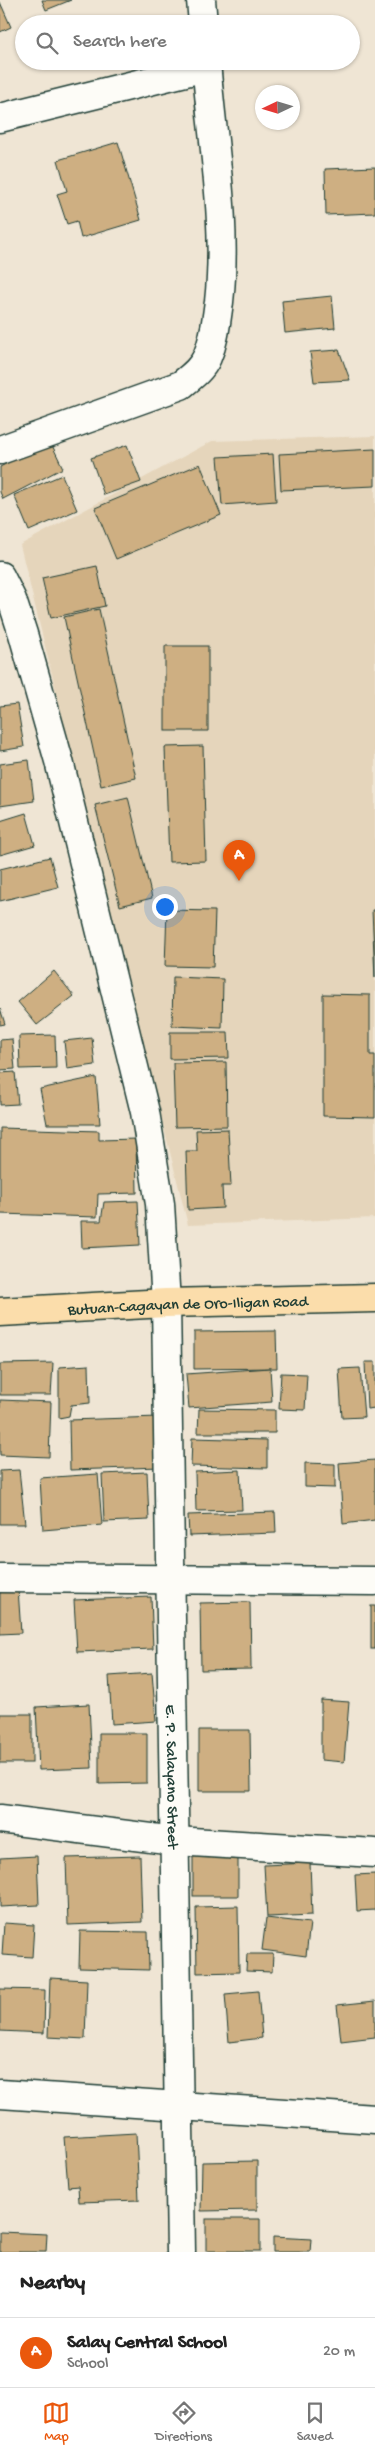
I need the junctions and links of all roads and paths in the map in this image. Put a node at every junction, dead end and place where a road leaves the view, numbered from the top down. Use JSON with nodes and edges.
{"nodes":[{"id":1,"x":201,"y":0,"type":"edge"},
{"id":2,"x":202,"y":15,"type":"edge"},
{"id":3,"x":183,"y":70,"type":"edge"},
{"id":4,"x":207,"y":70,"type":"edge"},
{"id":5,"x":0,"y":118,"type":"edge"},
{"id":6,"x":0,"y":450,"type":"edge"},
{"id":7,"x":0,"y":576,"type":"edge"},
{"id":8,"x":375,"y":1298,"type":"edge"},
{"id":9,"x":166,"y":1303,"type":"junction"},
{"id":10,"x":0,"y":1312,"type":"edge"},
{"id":11,"x":0,"y":1578,"type":"edge"},
{"id":12,"x":170,"y":1578,"type":"junction"},
{"id":13,"x":375,"y":1581,"type":"edge"},
{"id":14,"x":0,"y":1819,"type":"edge"},
{"id":15,"x":175,"y":1842,"type":"junction"},
{"id":16,"x":375,"y":1853,"type":"edge"},
{"id":17,"x":0,"y":2094,"type":"edge"},
{"id":18,"x":179,"y":2107,"type":"junction"},
{"id":19,"x":375,"y":2119,"type":"edge"},
{"id":20,"x":181,"y":2252,"type":"edge"}],
"edges":[{"from":1,"to":2,"type":"street"},
{"from":3,"to":5,"type":"street"},
{"from":4,"to":6,"type":"street"},
{"from":7,"to":9,"type":"street","name":"E. P. Salayano Street"},
{"from":8,"to":9,"type":"highway","name":"Butuan-Cagayan de Oro-Iligan Road"},
{"from":9,"to":10,"type":"highway","name":"Butuan-Cagayan de Oro-Iligan Road"},
{"from":9,"to":12,"type":"street","name":"E. P. Salayano Street"},
{"from":11,"to":12,"type":"street"},
{"from":12,"to":13,"type":"street"},
{"from":12,"to":15,"type":"street","name":"E. P. Salayano Street"},
{"from":14,"to":15,"type":"street"},
{"from":15,"to":16,"type":"street"},
{"from":15,"to":18,"type":"street","name":"E. P. Salayano Street"},
{"from":17,"to":18,"type":"street"},
{"from":18,"to":19,"type":"street"},
{"from":18,"to":20,"type":"street","name":"E. P. Salayano Street"}]}
